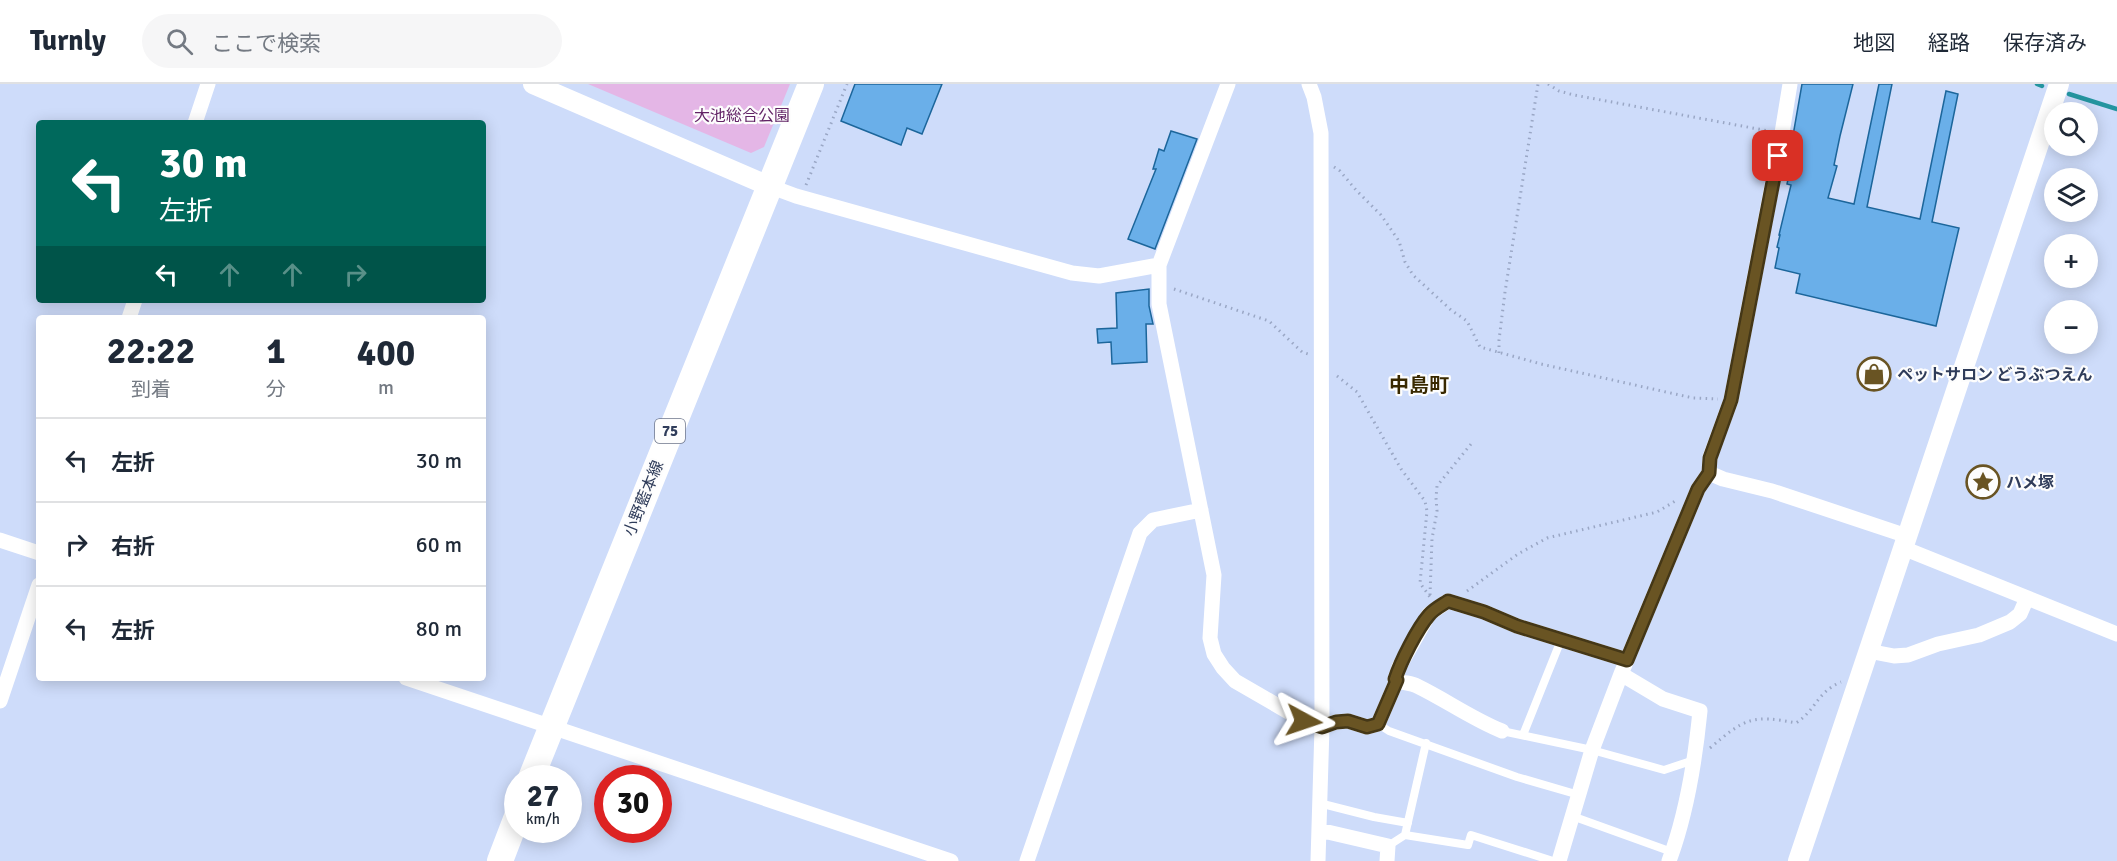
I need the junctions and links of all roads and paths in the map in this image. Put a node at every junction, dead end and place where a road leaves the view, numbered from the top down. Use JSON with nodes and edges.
{"nodes":[{"id":1,"x":208,"y":84,"type":"edge"},
{"id":2,"x":533,"y":84,"type":"edge"},
{"id":3,"x":811,"y":84,"type":"edge"},
{"id":4,"x":847,"y":84,"type":"edge"},
{"id":5,"x":1228,"y":84,"type":"edge"},
{"id":6,"x":1309,"y":84,"type":"edge"},
{"id":7,"x":1538,"y":84,"type":"edge"},
{"id":8,"x":1548,"y":84,"type":"edge"},
{"id":9,"x":1790,"y":84,"type":"edge"},
{"id":10,"x":2059,"y":84,"type":"edge"},
{"id":11,"x":196,"y":120,"type":"edge"},
{"id":12,"x":1782,"y":133,"type":"junction"},
{"id":13,"x":1321,"y":160,"type":"junction"},
{"id":14,"x":769,"y":186,"type":"junction"},
{"id":15,"x":806,"y":186,"type":"dead end"},
{"id":16,"x":1159,"y":265,"type":"junction"},
{"id":17,"x":1159,"y":285,"type":"junction"},
{"id":18,"x":1499,"y":353,"type":"junction"},
{"id":19,"x":1321,"y":364,"type":"junction"},
{"id":20,"x":1731,"y":400,"type":"junction"},
{"id":21,"x":1471,"y":444,"type":"dead end"},
{"id":22,"x":1709,"y":473,"type":"junction"},
{"id":23,"x":1698,"y":489,"type":"junction"},
{"id":24,"x":1437,"y":507,"type":"junction"},
{"id":25,"x":1426,"y":508,"type":"junction"},
{"id":26,"x":1201,"y":510,"type":"junction"},
{"id":27,"x":0,"y":540,"type":"edge"},
{"id":28,"x":1905,"y":542,"type":"junction"},
{"id":29,"x":36,"y":552,"type":"edge"},
{"id":30,"x":36,"y":594,"type":"edge"},
{"id":31,"x":2026,"y":598,"type":"junction"},
{"id":32,"x":1433,"y":603,"type":"junction"},
{"id":33,"x":1455,"y":603,"type":"junction"},
{"id":34,"x":2117,"y":634,"type":"edge"},
{"id":35,"x":1561,"y":640,"type":"junction"},
{"id":36,"x":1868,"y":651,"type":"junction"},
{"id":37,"x":1627,"y":660,"type":"junction"},
{"id":38,"x":1621,"y":674,"type":"junction"},
{"id":39,"x":1397,"y":680,"type":"junction"},
{"id":40,"x":415,"y":681,"type":"edge"},
{"id":41,"x":1858,"y":682,"type":"junction"},
{"id":42,"x":0,"y":701,"type":"edge"},
{"id":43,"x":1378,"y":724,"type":"junction"},
{"id":44,"x":550,"y":727,"type":"junction"},
{"id":45,"x":1322,"y":727,"type":"junction"},
{"id":46,"x":1502,"y":730,"type":"joint"},
{"id":47,"x":1523,"y":735,"type":"junction"},
{"id":48,"x":1426,"y":743,"type":"junction"},
{"id":49,"x":1592,"y":750,"type":"junction"},
{"id":50,"x":1695,"y":760,"type":"junction"},
{"id":51,"x":536,"y":765,"type":"edge"},
{"id":52,"x":1578,"y":795,"type":"junction"},
{"id":53,"x":1319,"y":803,"type":"junction"},
{"id":54,"x":1572,"y":816,"type":"junction"},
{"id":55,"x":1408,"y":823,"type":"junction"},
{"id":56,"x":1319,"y":830,"type":"junction"},
{"id":57,"x":1405,"y":835,"type":"junction"},
{"id":58,"x":507,"y":843,"type":"edge"},
{"id":59,"x":1387,"y":853,"type":"edge"},
{"id":60,"x":1671,"y":857,"type":"edge"},
{"id":61,"x":500,"y":861,"type":"edge"},
{"id":62,"x":951,"y":861,"type":"edge"},
{"id":63,"x":1027,"y":861,"type":"edge"},
{"id":64,"x":1318,"y":861,"type":"edge"},
{"id":65,"x":1553,"y":861,"type":"edge"},
{"id":66,"x":1559,"y":861,"type":"edge"},
{"id":67,"x":1798,"y":861,"type":"edge"}],
"edges":[{"from":1,"to":11,"type":"street"},
{"from":2,"to":14,"type":"street"},
{"from":3,"to":14,"type":"main road","name":"小野藍本線","number":"75"},
{"from":4,"to":15,"type":"path"},
{"from":5,"to":16,"type":"street"},
{"from":6,"to":13,"type":"street"},
{"from":7,"to":18,"type":"path"},
{"from":8,"to":12,"type":"path"},
{"from":9,"to":12,"type":"street"},
{"from":10,"to":28,"type":"street"},
{"from":12,"to":20,"type":"street"},
{"from":13,"to":18,"type":"path"},
{"from":13,"to":19,"type":"street"},
{"from":14,"to":16,"type":"street"},
{"from":14,"to":44,"type":"main road","name":"小野藍本線","number":"75"},
{"from":16,"to":17,"type":"street"},
{"from":17,"to":19,"type":"path"},
{"from":17,"to":26,"type":"street"},
{"from":18,"to":20,"type":"path"},
{"from":19,"to":25,"type":"path"},
{"from":19,"to":45,"type":"street"},
{"from":20,"to":22,"type":"street"},
{"from":21,"to":24,"type":"path"},
{"from":22,"to":23,"type":"street"},
{"from":22,"to":28,"type":"street"},
{"from":23,"to":33,"type":"path"},
{"from":23,"to":37,"type":"street"},
{"from":24,"to":25,"type":"path"},
{"from":24,"to":32,"type":"path"},
{"from":25,"to":32,"type":"path"},
{"from":26,"to":45,"type":"street"},
{"from":26,"to":63,"type":"street"},
{"from":27,"to":29,"type":"street"},
{"from":28,"to":31,"type":"street"},
{"from":28,"to":36,"type":"street"},
{"from":30,"to":42,"type":"street"},
{"from":31,"to":34,"type":"street"},
{"from":31,"to":36,"type":"street"},
{"from":32,"to":33,"type":"street"},
{"from":32,"to":39,"type":"street"},
{"from":33,"to":35,"type":"street"},
{"from":35,"to":37,"type":"street"},
{"from":35,"to":47,"type":"lane"},
{"from":36,"to":41,"type":"street"},
{"from":37,"to":38,"type":"street"},
{"from":38,"to":49,"type":"street"},
{"from":38,"to":50,"type":"street"},
{"from":39,"to":43,"type":"street"},
{"from":39,"to":46,"type":"street"},
{"from":40,"to":44,"type":"street"},
{"from":41,"to":50,"type":"path"},
{"from":41,"to":67,"type":"street"},
{"from":43,"to":45,"type":"street"},
{"from":43,"to":48,"type":"lane"},
{"from":44,"to":51,"type":"main road","name":"小野藍本線","number":"75"},
{"from":44,"to":62,"type":"street"},
{"from":45,"to":53,"type":"street"},
{"from":46,"to":47,"type":"lane"},
{"from":47,"to":49,"type":"lane"},
{"from":48,"to":52,"type":"lane"},
{"from":48,"to":55,"type":"lane"},
{"from":49,"to":50,"type":"lane"},
{"from":49,"to":52,"type":"street"},
{"from":50,"to":60,"type":"street"},
{"from":52,"to":54,"type":"street"},
{"from":53,"to":55,"type":"lane"},
{"from":53,"to":56,"type":"street"},
{"from":54,"to":60,"type":"lane"},
{"from":54,"to":66,"type":"street"},
{"from":55,"to":57,"type":"lane"},
{"from":56,"to":59,"type":"street"},
{"from":56,"to":64,"type":"street"},
{"from":57,"to":59,"type":"lane"},
{"from":57,"to":65,"type":"lane"},
{"from":58,"to":61,"type":"main road"}]}
